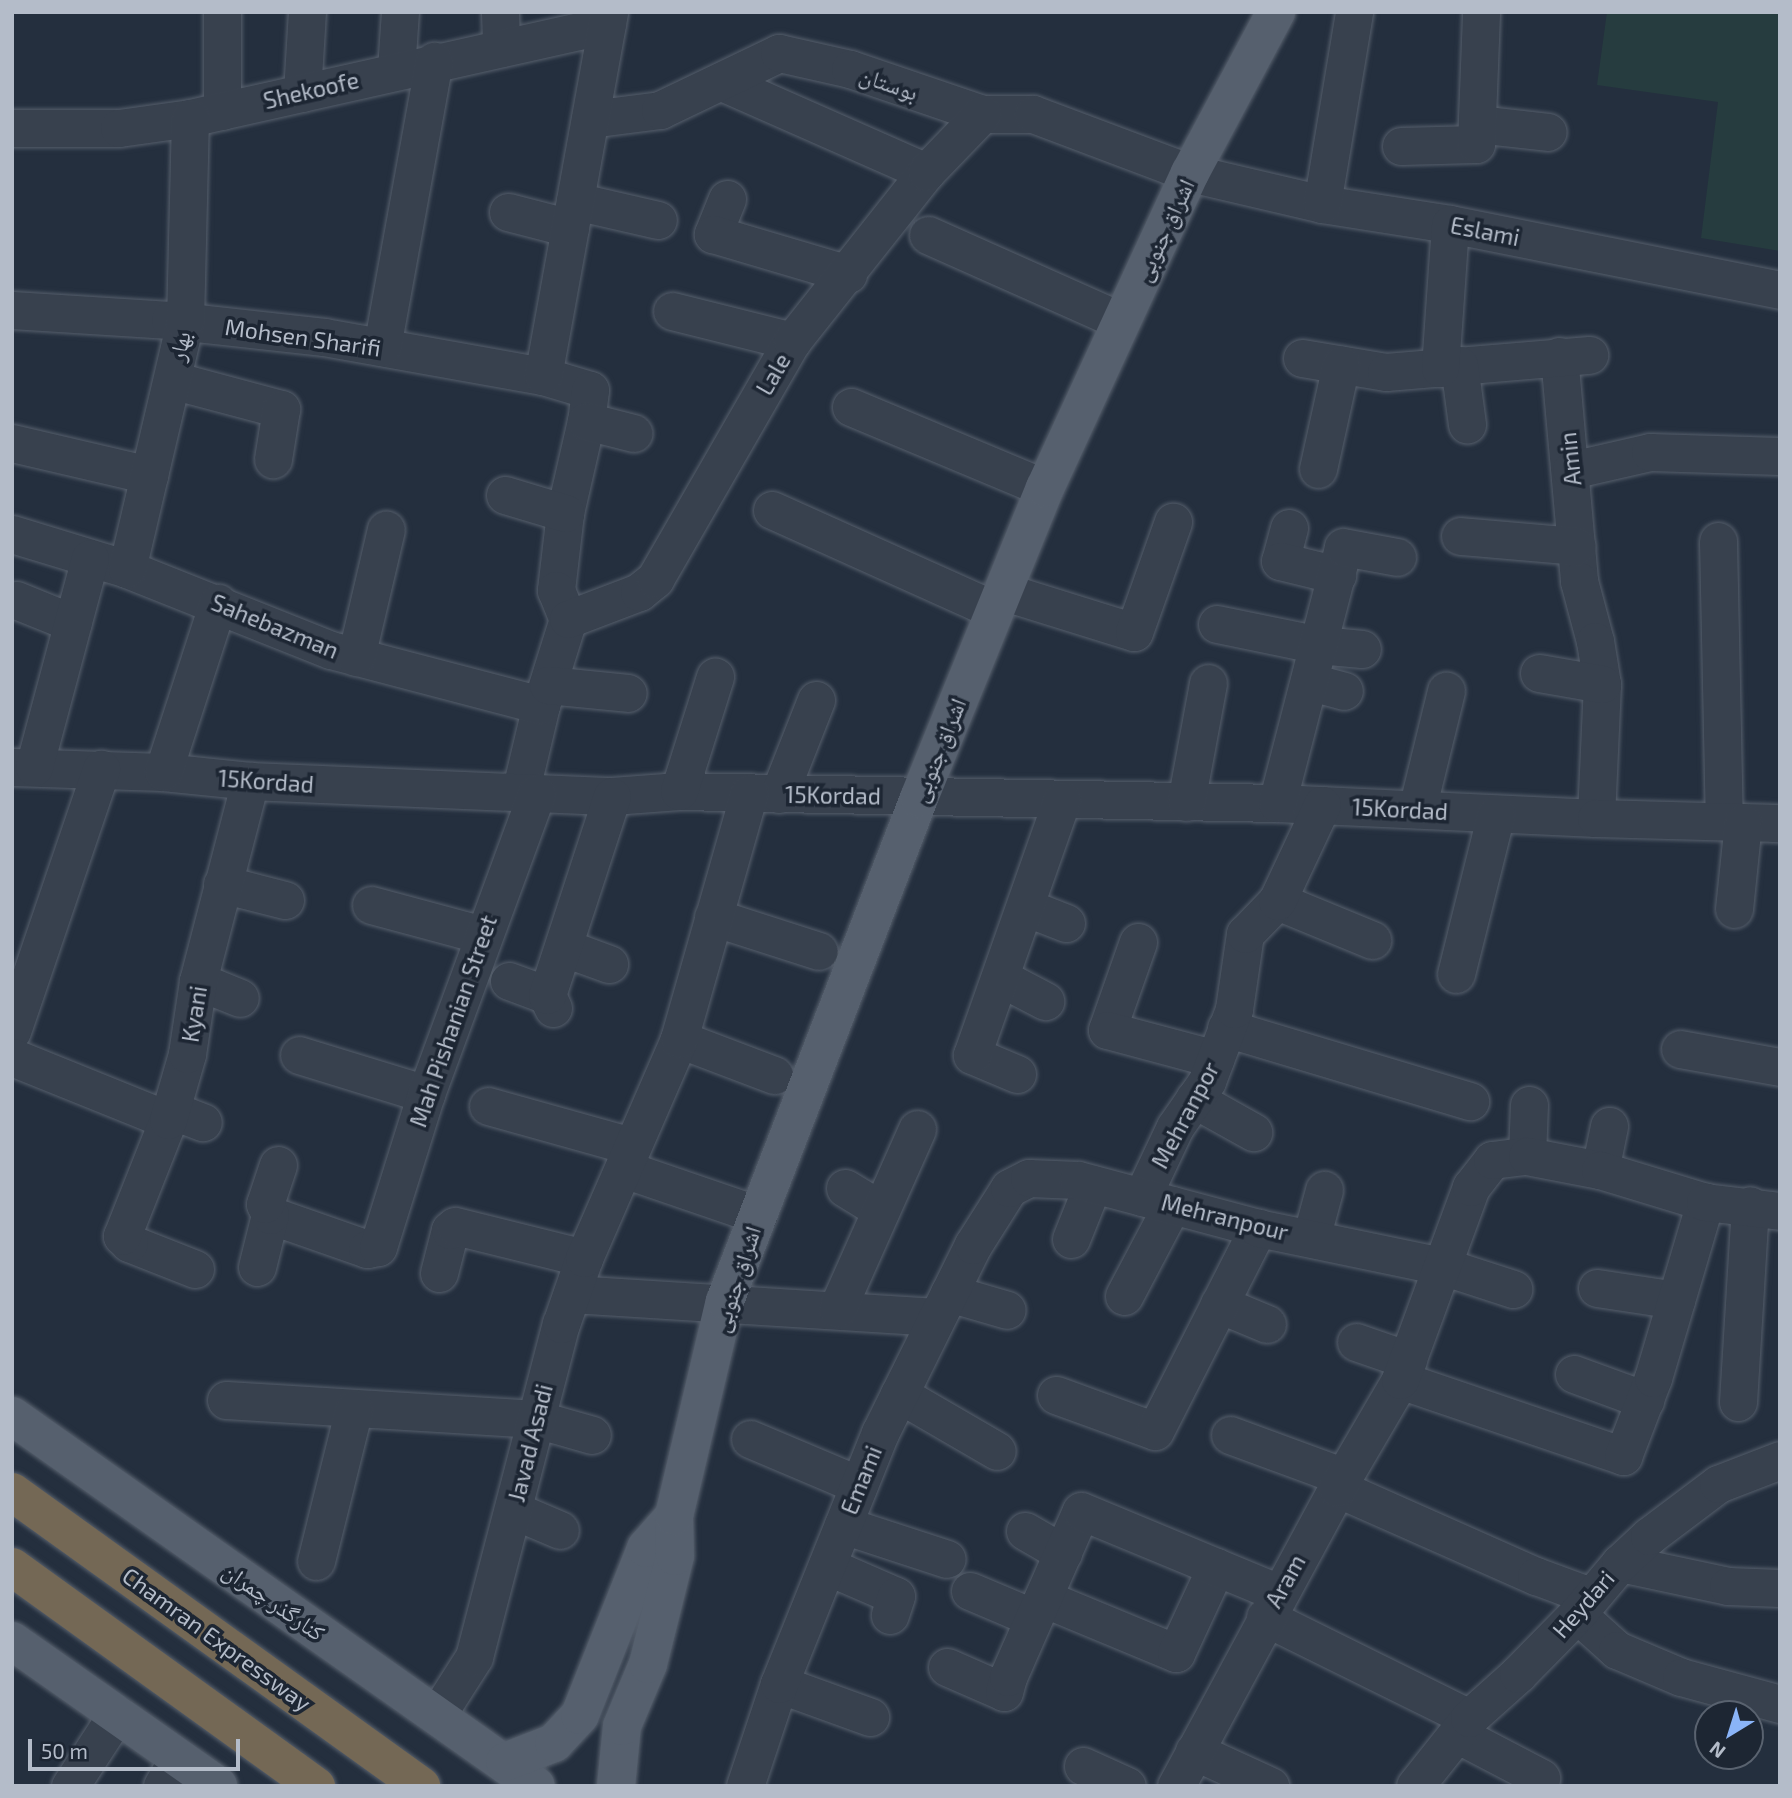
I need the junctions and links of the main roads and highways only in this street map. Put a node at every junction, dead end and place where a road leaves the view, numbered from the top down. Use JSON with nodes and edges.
{"nodes":[{"id":1,"x":1276,"y":12,"type":"edge"},
{"id":2,"x":12,"y":1416,"type":"edge"},
{"id":3,"x":12,"y":1469,"type":"edge"},
{"id":4,"x":12,"y":1493,"type":"edge"},
{"id":5,"x":674,"y":1516,"type":"junction"},
{"id":6,"x":12,"y":1567,"type":"edge"},
{"id":7,"x":119,"y":1569,"type":"junction"},
{"id":8,"x":12,"y":1641,"type":"edge"},
{"id":9,"x":505,"y":1762,"type":"junction"},
{"id":10,"x":170,"y":1772,"type":"edge"},
{"id":11,"x":218,"y":1786,"type":"edge"},
{"id":12,"x":316,"y":1786,"type":"edge"},
{"id":13,"x":421,"y":1786,"type":"edge"},
{"id":14,"x":536,"y":1786,"type":"edge"},
{"id":15,"x":616,"y":1786,"type":"edge"}],
"edges":[{"from":1,"to":5,"type":"main road","name":"اشراق جنوبی"},
{"from":2,"to":9,"type":"main road","name":"کنارگذر چمران"},
{"from":3,"to":7,"type":"highway"},
{"from":4,"to":7,"type":"highway","name":"Chamran Expressway"},
{"from":5,"to":9,"type":"main road","name":"اشراق جنوبی"},
{"from":5,"to":15,"type":"main road","name":"اشراق جنوبی"},
{"from":6,"to":12,"type":"highway"},
{"from":7,"to":13,"type":"highway","name":"Chamran Expressway"},
{"from":8,"to":10,"type":"main road"},
{"from":9,"to":14,"type":"main road","name":"کنارگذر چمران"},
{"from":10,"to":11,"type":"main road"}]}
